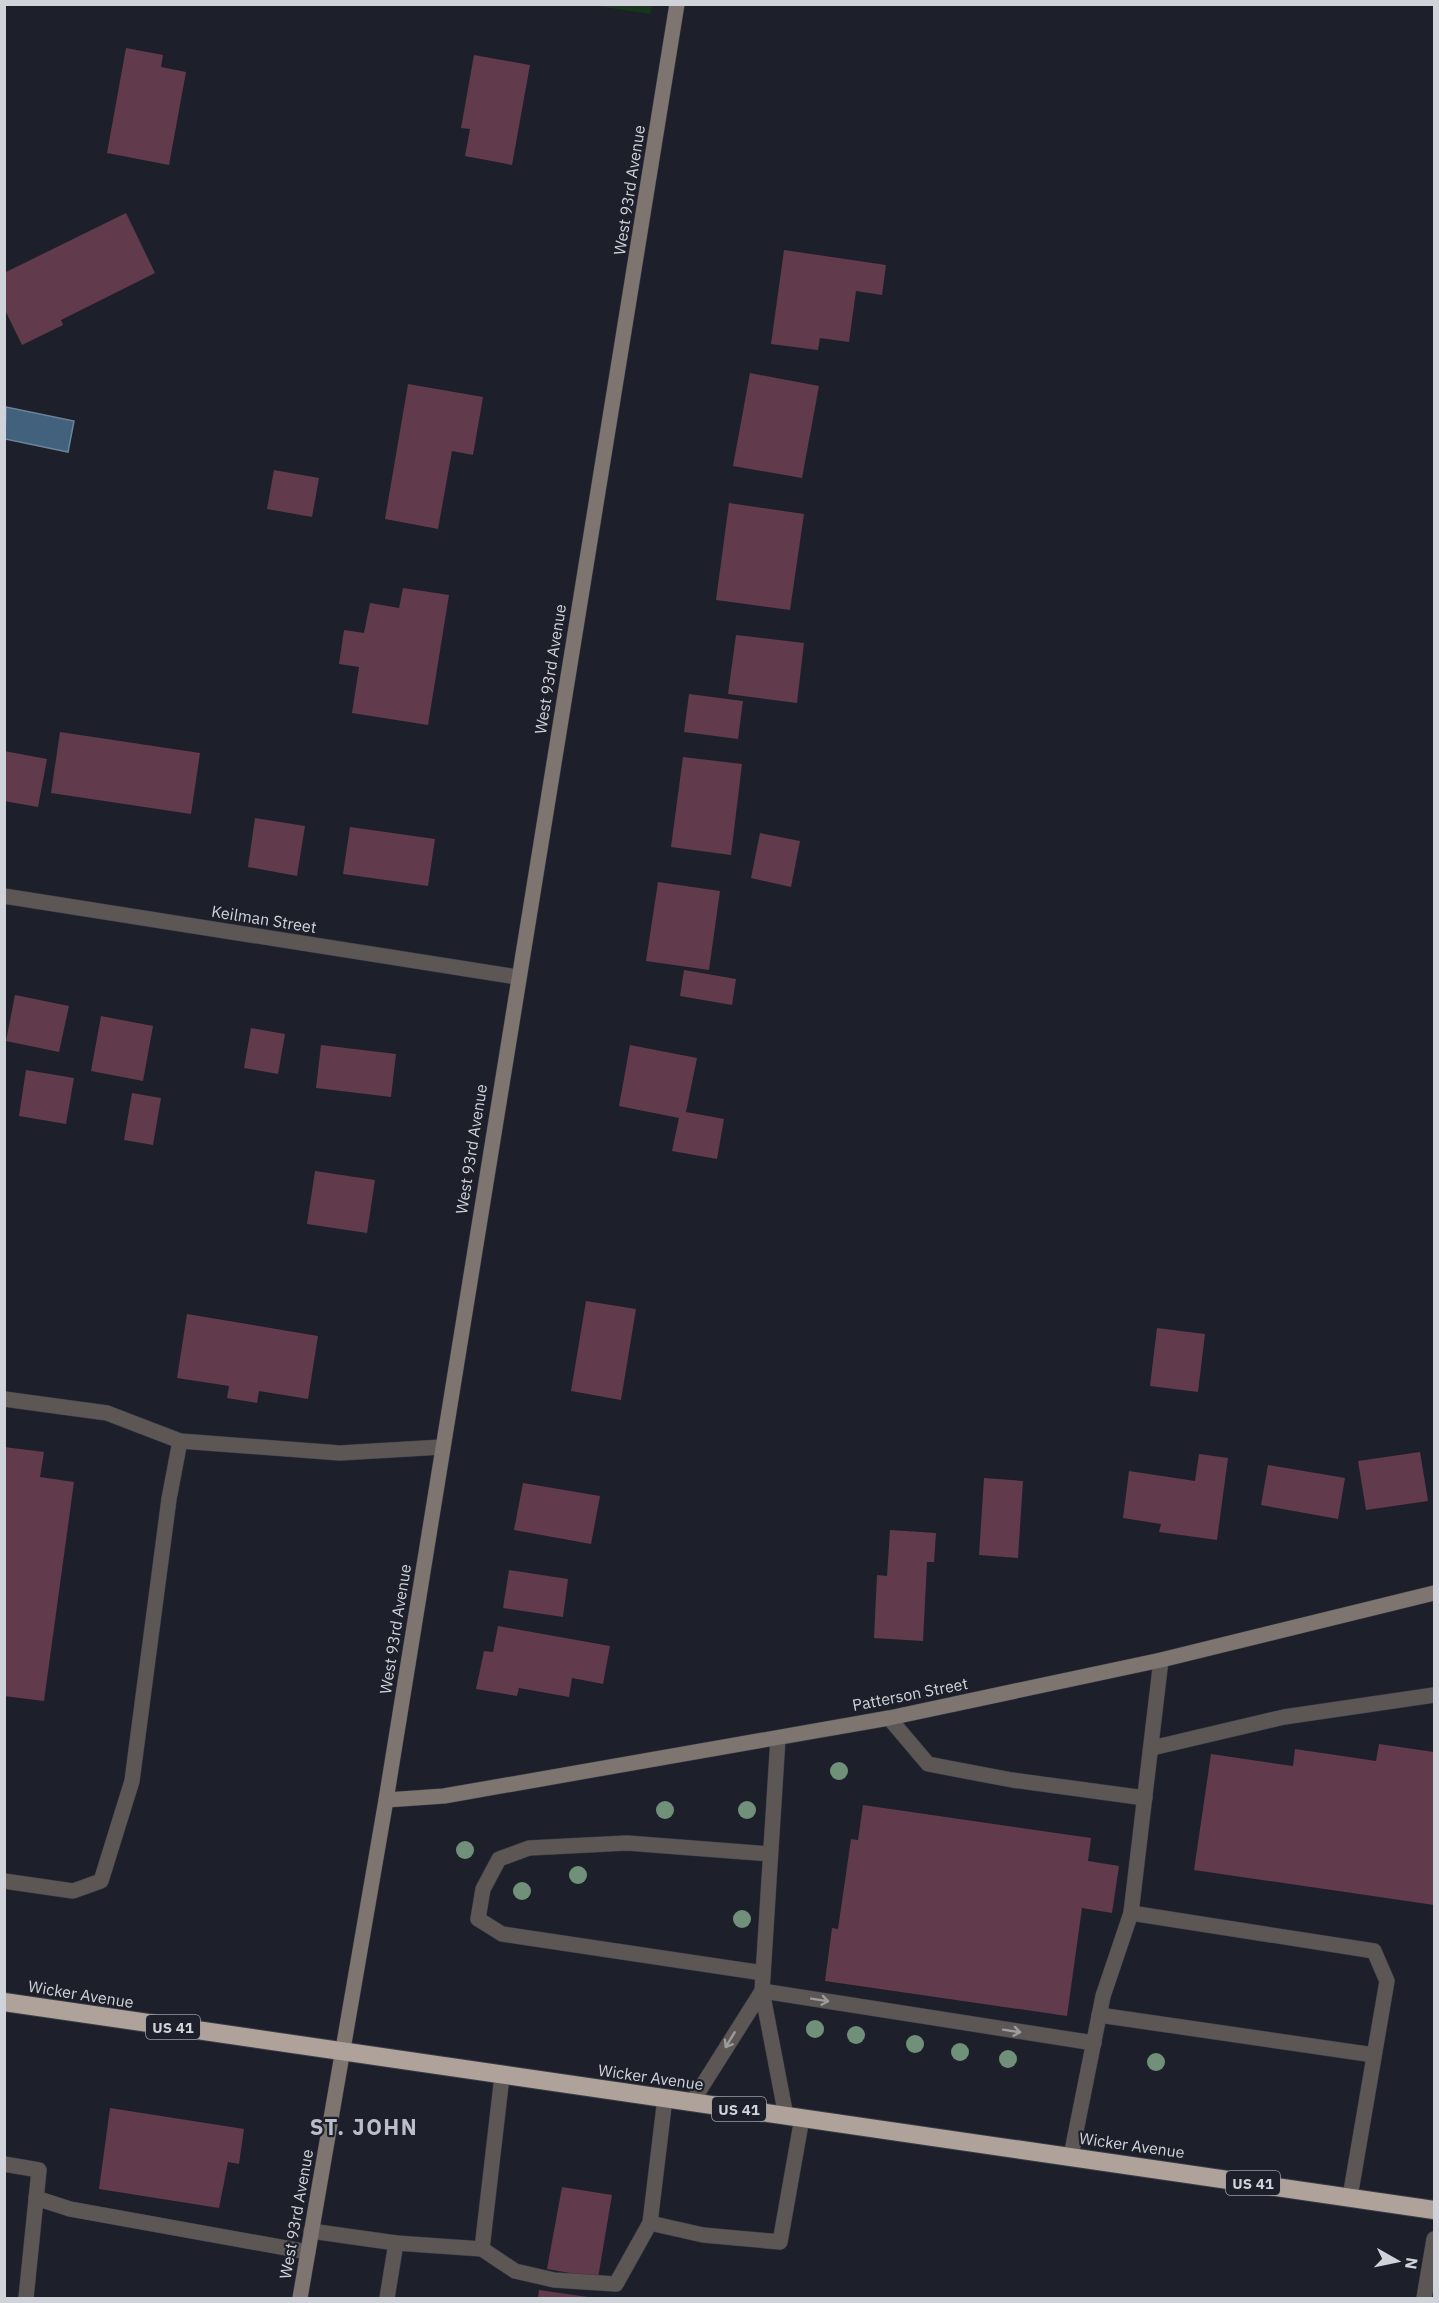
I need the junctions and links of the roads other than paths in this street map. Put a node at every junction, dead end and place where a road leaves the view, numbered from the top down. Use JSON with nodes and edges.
{"nodes":[{"id":1,"x":677,"y":4,"type":"edge"},
{"id":2,"x":4,"y":896,"type":"edge"},
{"id":3,"x":517,"y":977,"type":"junction"},
{"id":4,"x":4,"y":1399,"type":"edge"},
{"id":5,"x":180,"y":1441,"type":"junction"},
{"id":6,"x":442,"y":1447,"type":"junction"},
{"id":7,"x":1434,"y":1593,"type":"edge"},
{"id":8,"x":1161,"y":1660,"type":"junction"},
{"id":9,"x":1434,"y":1695,"type":"edge"},
{"id":10,"x":889,"y":1718,"type":"junction"},
{"id":11,"x":778,"y":1738,"type":"junction"},
{"id":12,"x":1152,"y":1749,"type":"junction"},
{"id":13,"x":1145,"y":1798,"type":"junction"},
{"id":14,"x":386,"y":1800,"type":"junction"},
{"id":15,"x":770,"y":1854,"type":"junction"},
{"id":16,"x":4,"y":1881,"type":"edge"},
{"id":17,"x":1131,"y":1913,"type":"junction"},
{"id":18,"x":763,"y":1973,"type":"junction"},
{"id":19,"x":762,"y":1991,"type":"junction"},
{"id":20,"x":4,"y":2002,"type":"edge"},
{"id":21,"x":1099,"y":2015,"type":"junction"},
{"id":22,"x":1094,"y":2043,"type":"junction"},
{"id":23,"x":342,"y":2053,"type":"junction"},
{"id":24,"x":1374,"y":2055,"type":"junction"},
{"id":25,"x":502,"y":2076,"type":"junction"},
{"id":26,"x":665,"y":2098,"type":"junction"},
{"id":27,"x":692,"y":2102,"type":"junction"},
{"id":28,"x":794,"y":2117,"type":"junction"},
{"id":29,"x":1071,"y":2156,"type":"junction"},
{"id":30,"x":4,"y":2164,"type":"edge"},
{"id":31,"x":1350,"y":2197,"type":"junction"},
{"id":32,"x":36,"y":2198,"type":"junction"},
{"id":33,"x":1434,"y":2210,"type":"edge"},
{"id":34,"x":650,"y":2223,"type":"junction"},
{"id":35,"x":311,"y":2231,"type":"junction"},
{"id":36,"x":1434,"y":2239,"type":"edge"},
{"id":37,"x":396,"y":2243,"type":"junction"},
{"id":38,"x":482,"y":2250,"type":"junction"},
{"id":39,"x":308,"y":2252,"type":"junction"},
{"id":40,"x":26,"y":2298,"type":"edge"},
{"id":41,"x":300,"y":2298,"type":"edge"},
{"id":42,"x":387,"y":2298,"type":"edge"},
{"id":43,"x":1424,"y":2298,"type":"edge"}],
"edges":[{"from":1,"to":3,"type":"street","name":"West 93rd Avenue"},
{"from":2,"to":3,"type":"street","name":"Keilman Street"},
{"from":3,"to":6,"type":"street","name":"West 93rd Avenue"},
{"from":4,"to":5,"type":"street"},
{"from":5,"to":6,"type":"street"},
{"from":5,"to":16,"type":"street"},
{"from":6,"to":14,"type":"street","name":"West 93rd Avenue"},
{"from":7,"to":8,"type":"street","name":"Patterson Street"},
{"from":8,"to":10,"type":"street","name":"Patterson Street"},
{"from":8,"to":12,"type":"street"},
{"from":9,"to":12,"type":"street"},
{"from":10,"to":11,"type":"street","name":"Patterson Street"},
{"from":10,"to":13,"type":"street"},
{"from":11,"to":14,"type":"street","name":"Patterson Street"},
{"from":11,"to":15,"type":"street"},
{"from":12,"to":13,"type":"street"},
{"from":13,"to":17,"type":"street"},
{"from":14,"to":23,"type":"street","name":"West 93rd Avenue"},
{"from":15,"to":18,"type":"street"},
{"from":15,"to":18,"type":"street"},
{"from":17,"to":21,"type":"street"},
{"from":17,"to":24,"type":"street"},
{"from":18,"to":19,"type":"street"},
{"from":19,"to":22,"type":"street","one_way":true},
{"from":19,"to":27,"type":"street","one_way":true},
{"from":19,"to":28,"type":"street"},
{"from":20,"to":23,"type":"highway","name":"Wicker Avenue","number":"US 41"},
{"from":21,"to":22,"type":"street"},
{"from":21,"to":24,"type":"street"},
{"from":22,"to":29,"type":"street"},
{"from":23,"to":25,"type":"highway","name":"Wicker Avenue","number":"US 41"},
{"from":23,"to":35,"type":"street","name":"West 93rd Avenue"},
{"from":24,"to":31,"type":"street"},
{"from":25,"to":26,"type":"highway","name":"Wicker Avenue","number":"US 41"},
{"from":25,"to":38,"type":"street"},
{"from":26,"to":27,"type":"highway","name":"Wicker Avenue","number":"US 41"},
{"from":26,"to":34,"type":"street"},
{"from":27,"to":28,"type":"highway","name":"Wicker Avenue","number":"US 41"},
{"from":28,"to":29,"type":"highway","name":"Wicker Avenue","number":"US 41"},
{"from":28,"to":34,"type":"street"},
{"from":29,"to":31,"type":"highway","name":"Wicker Avenue","number":"US 41"},
{"from":30,"to":32,"type":"street"},
{"from":31,"to":33,"type":"highway","name":"Wicker Avenue","number":"US 41"},
{"from":32,"to":39,"type":"street"},
{"from":32,"to":40,"type":"street"},
{"from":34,"to":38,"type":"street"},
{"from":35,"to":37,"type":"street"},
{"from":35,"to":39,"type":"street","name":"West 93rd Avenue"},
{"from":36,"to":43,"type":"street"},
{"from":37,"to":38,"type":"street"},
{"from":37,"to":42,"type":"street"},
{"from":39,"to":41,"type":"street","name":"West 93rd Avenue"}]}
